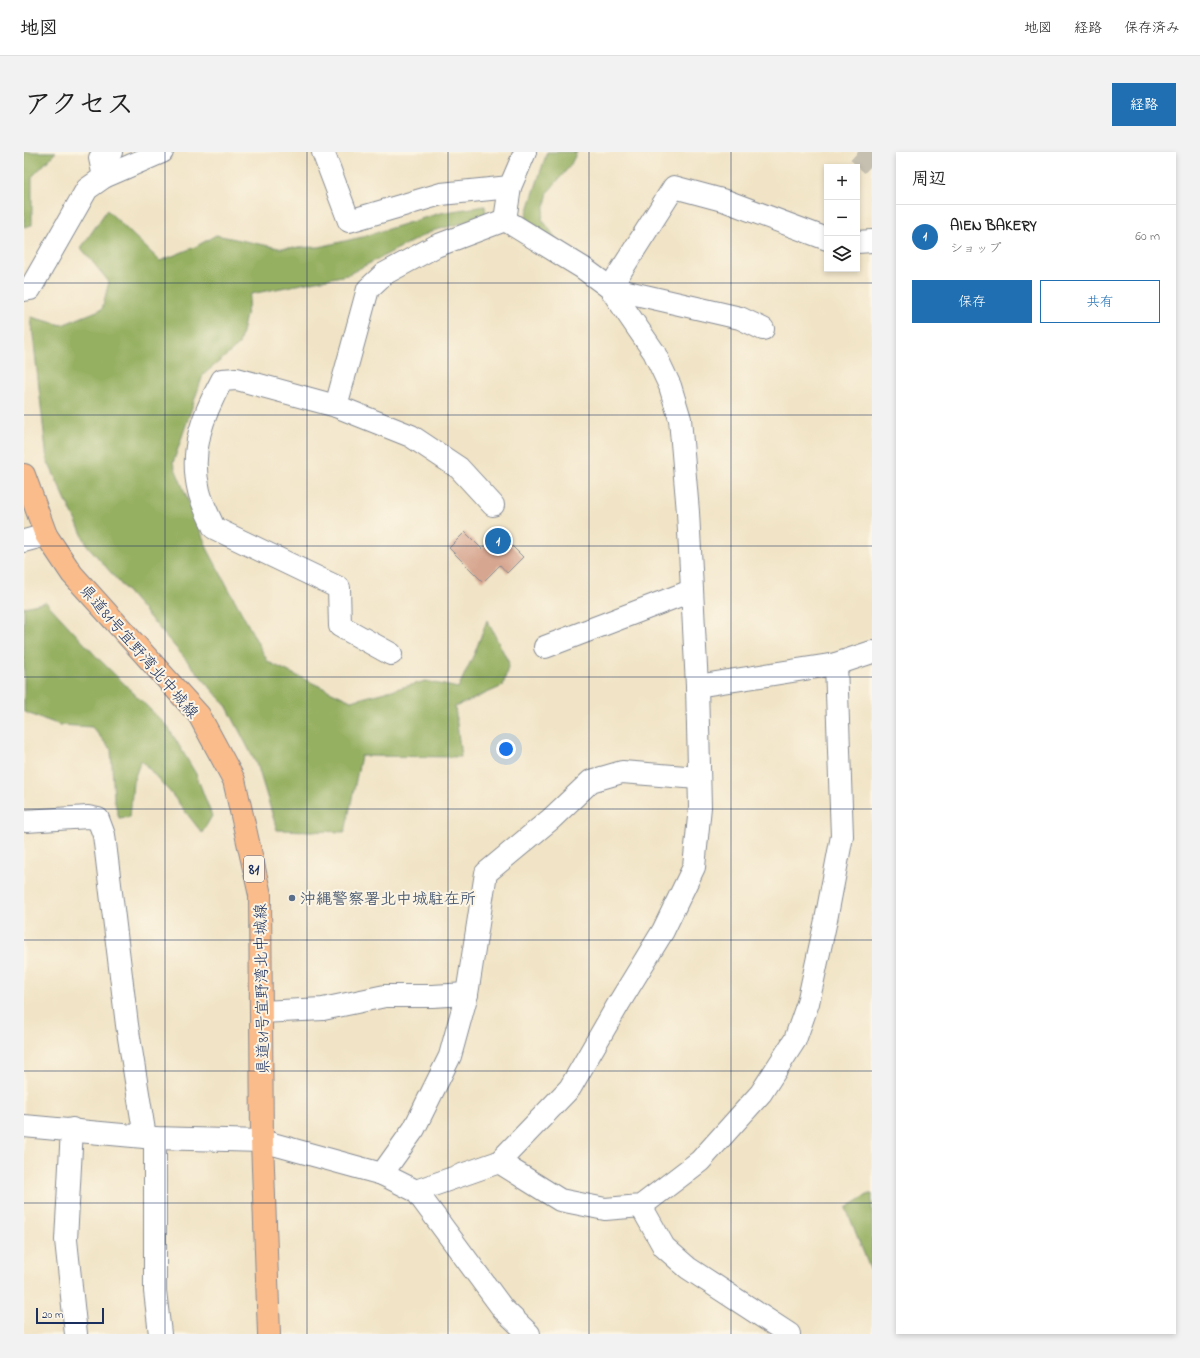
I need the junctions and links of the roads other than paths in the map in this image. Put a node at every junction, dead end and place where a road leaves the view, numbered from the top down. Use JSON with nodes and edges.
{"nodes":[{"id":1,"x":111,"y":152,"type":"edge"},
{"id":2,"x":162,"y":152,"type":"edge"},
{"id":3,"x":323,"y":152,"type":"edge"},
{"id":4,"x":525,"y":152,"type":"edge"},
{"id":5,"x":104,"y":177,"type":"junction"},
{"id":6,"x":510,"y":187,"type":"junction"},
{"id":7,"x":505,"y":220,"type":"junction"},
{"id":8,"x":824,"y":239,"type":"edge"},
{"id":9,"x":872,"y":241,"type":"edge"},
{"id":10,"x":860,"y":242,"type":"edge"},
{"id":11,"x":610,"y":288,"type":"junction"},
{"id":12,"x":24,"y":290,"type":"edge"},
{"id":13,"x":763,"y":329,"type":"dead end"},
{"id":14,"x":336,"y":406,"type":"junction"},
{"id":15,"x":24,"y":475,"type":"edge"},
{"id":16,"x":494,"y":505,"type":"dead end"},
{"id":17,"x":46,"y":535,"type":"junction"},
{"id":18,"x":24,"y":541,"type":"edge"},
{"id":19,"x":691,"y":591,"type":"junction"},
{"id":20,"x":545,"y":647,"type":"dead end"},
{"id":21,"x":872,"y":652,"type":"edge"},
{"id":22,"x":391,"y":654,"type":"dead end"},
{"id":23,"x":836,"y":664,"type":"junction"},
{"id":24,"x":697,"y":686,"type":"junction"},
{"id":25,"x":698,"y":778,"type":"junction"},
{"id":26,"x":25,"y":825,"type":"edge"},
{"id":27,"x":467,"y":994,"type":"junction"},
{"id":28,"x":261,"y":1012,"type":"junction"},
{"id":29,"x":24,"y":1126,"type":"edge"},
{"id":30,"x":72,"y":1129,"type":"junction"},
{"id":31,"x":150,"y":1137,"type":"junction"},
{"id":32,"x":262,"y":1141,"type":"junction"},
{"id":33,"x":499,"y":1162,"type":"junction"},
{"id":34,"x":382,"y":1174,"type":"junction"},
{"id":35,"x":416,"y":1191,"type":"junction"},
{"id":36,"x":641,"y":1206,"type":"junction"},
{"id":37,"x":76,"y":1334,"type":"edge"},
{"id":38,"x":160,"y":1334,"type":"edge"},
{"id":39,"x":269,"y":1334,"type":"edge"},
{"id":40,"x":529,"y":1334,"type":"edge"},
{"id":41,"x":789,"y":1334,"type":"edge"}],
"edges":[{"from":1,"to":5,"type":"street"},
{"from":2,"to":5,"type":"street"},
{"from":3,"to":6,"type":"street"},
{"from":4,"to":6,"type":"street"},
{"from":5,"to":12,"type":"street"},
{"from":6,"to":7,"type":"street"},
{"from":7,"to":11,"type":"street"},
{"from":7,"to":14,"type":"street"},
{"from":8,"to":11,"type":"street"},
{"from":9,"to":10,"type":"street"},
{"from":11,"to":13,"type":"street"},
{"from":11,"to":19,"type":"street"},
{"from":14,"to":16,"type":"street"},
{"from":14,"to":22,"type":"street"},
{"from":15,"to":17,"type":"main road","name":"県道81号宜野湾北中城線","number":"81"},
{"from":17,"to":18,"type":"street"},
{"from":17,"to":28,"type":"main road","name":"県道81号宜野湾北中城線","number":"81"},
{"from":19,"to":20,"type":"street"},
{"from":19,"to":24,"type":"street"},
{"from":21,"to":23,"type":"street"},
{"from":23,"to":24,"type":"street"},
{"from":23,"to":36,"type":"street"},
{"from":24,"to":25,"type":"street"},
{"from":25,"to":27,"type":"street"},
{"from":25,"to":33,"type":"street"},
{"from":26,"to":31,"type":"street"},
{"from":27,"to":28,"type":"street"},
{"from":27,"to":34,"type":"street"},
{"from":28,"to":32,"type":"main road","name":"県道81号宜野湾北中城線","number":"81"},
{"from":29,"to":30,"type":"street"},
{"from":30,"to":31,"type":"street"},
{"from":30,"to":37,"type":"street"},
{"from":31,"to":32,"type":"street"},
{"from":31,"to":38,"type":"street"},
{"from":32,"to":34,"type":"street"},
{"from":32,"to":39,"type":"main road","name":"県道81号宜野湾北中城線","number":"81"},
{"from":33,"to":35,"type":"street"},
{"from":33,"to":36,"type":"street"},
{"from":34,"to":35,"type":"street"},
{"from":35,"to":40,"type":"street"},
{"from":36,"to":41,"type":"street"}]}
